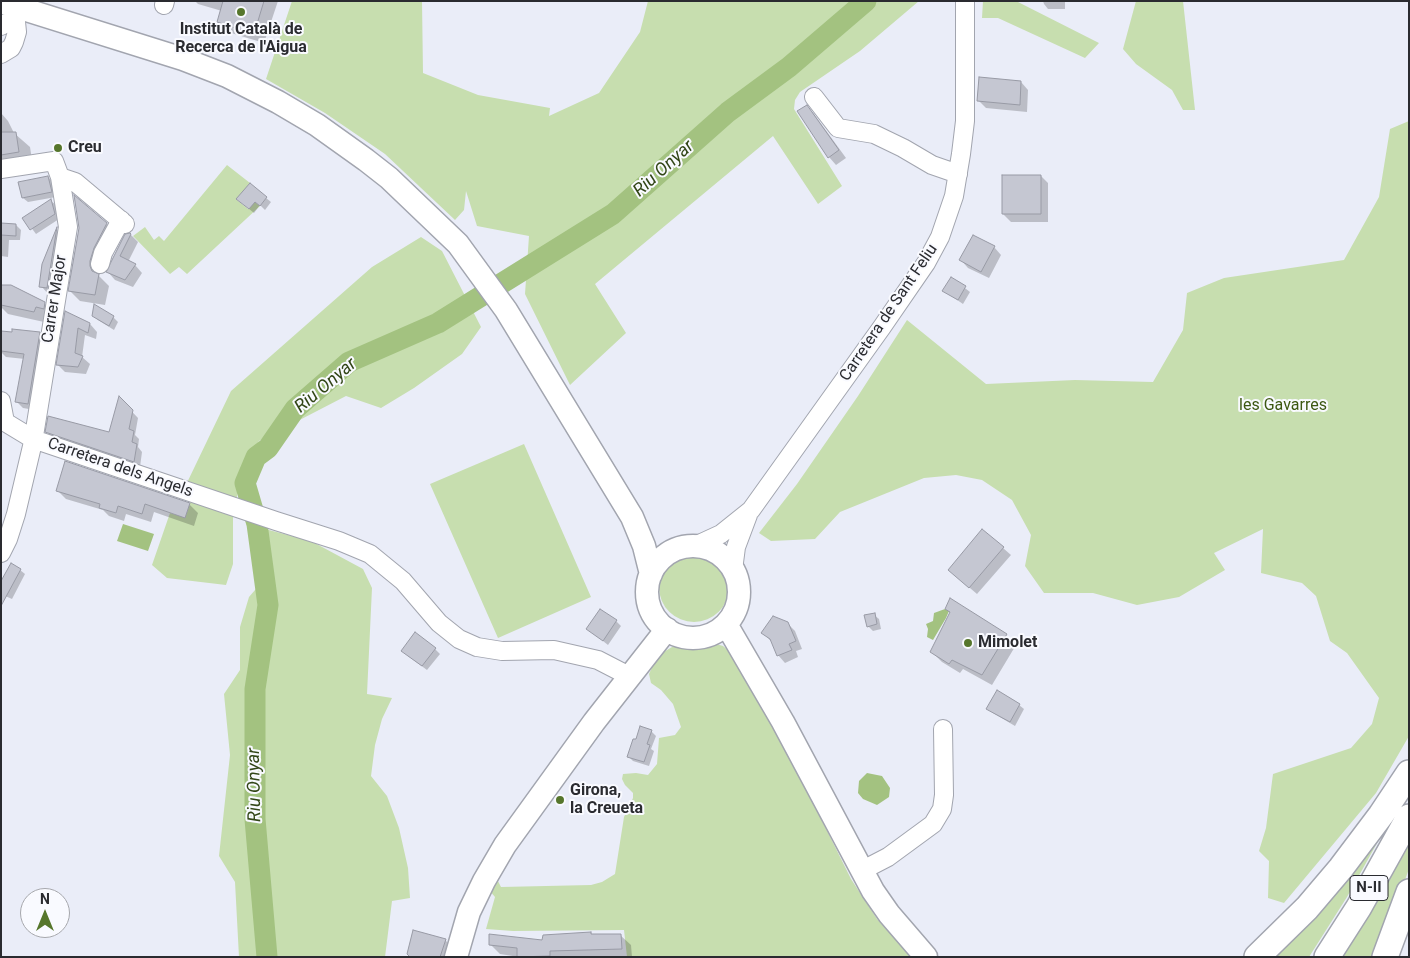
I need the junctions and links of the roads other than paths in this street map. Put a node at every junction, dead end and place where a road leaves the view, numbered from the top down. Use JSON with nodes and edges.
{"nodes":[{"id":1,"x":965,"y":1,"type":"edge"},
{"id":2,"x":8,"y":21,"type":"edge"},
{"id":3,"x":1,"y":54,"type":"edge"},
{"id":4,"x":814,"y":97,"type":"dead end"},
{"id":5,"x":1,"y":169,"type":"edge"},
{"id":6,"x":57,"y":169,"type":"junction"},
{"id":7,"x":958,"y":174,"type":"junction"},
{"id":8,"x":100,"y":264,"type":"dead end"},
{"id":9,"x":1,"y":402,"type":"edge"},
{"id":10,"x":33,"y":439,"type":"junction"},
{"id":11,"x":750,"y":510,"type":"junction"},
{"id":12,"x":632,"y":517,"type":"junction"},
{"id":13,"x":691,"y":547,"type":"junction"},
{"id":14,"x":1,"y":553,"type":"edge"},
{"id":15,"x":733,"y":570,"type":"junction"},
{"id":16,"x":651,"y":574,"type":"junction"},
{"id":17,"x":726,"y":624,"type":"junction"},
{"id":18,"x":667,"y":629,"type":"junction"},
{"id":19,"x":629,"y":676,"type":"junction"},
{"id":20,"x":943,"y":729,"type":"dead end"},
{"id":21,"x":1409,"y":773,"type":"edge"},
{"id":22,"x":1409,"y":818,"type":"edge"},
{"id":23,"x":861,"y":871,"type":"junction"},
{"id":24,"x":1409,"y":892,"type":"edge"},
{"id":25,"x":456,"y":957,"type":"edge"},
{"id":26,"x":926,"y":957,"type":"edge"},
{"id":27,"x":1258,"y":957,"type":"edge"},
{"id":28,"x":1327,"y":957,"type":"edge"},
{"id":29,"x":1385,"y":957,"type":"edge"}],
"edges":[{"from":1,"to":7,"type":"street","name":"Carretera de Sant Feliu"},
{"from":2,"to":3,"type":"street"},
{"from":2,"to":12,"type":"main road"},
{"from":4,"to":7,"type":"street"},
{"from":5,"to":6,"type":"street"},
{"from":6,"to":8,"type":"street"},
{"from":6,"to":10,"type":"street","name":"Carrer Major"},
{"from":7,"to":11,"type":"street","name":"Carretera de Sant Feliu"},
{"from":9,"to":10,"type":"street","name":"Carretera dels Angels"},
{"from":10,"to":14,"type":"street","name":"Carrer Major"},
{"from":10,"to":19,"type":"street","name":"Carretera dels Angels"},
{"from":11,"to":13,"type":"street","name":"Carretera de Sant Feliu"},
{"from":11,"to":15,"type":"street","name":"Carretera de Sant Feliu"},
{"from":12,"to":13,"type":"main road"},
{"from":12,"to":16,"type":"main road"},
{"from":13,"to":15,"type":"main road"},
{"from":13,"to":16,"type":"main road"},
{"from":15,"to":17,"type":"main road"},
{"from":16,"to":18,"type":"main road"},
{"from":17,"to":18,"type":"main road"},
{"from":17,"to":23,"type":"main road"},
{"from":18,"to":19,"type":"main road"},
{"from":19,"to":25,"type":"main road"},
{"from":20,"to":23,"type":"street"},
{"from":21,"to":27,"type":"highway"},
{"from":22,"to":28,"type":"highway","number":"N-II"},
{"from":23,"to":26,"type":"main road"},
{"from":24,"to":29,"type":"highway"}]}
